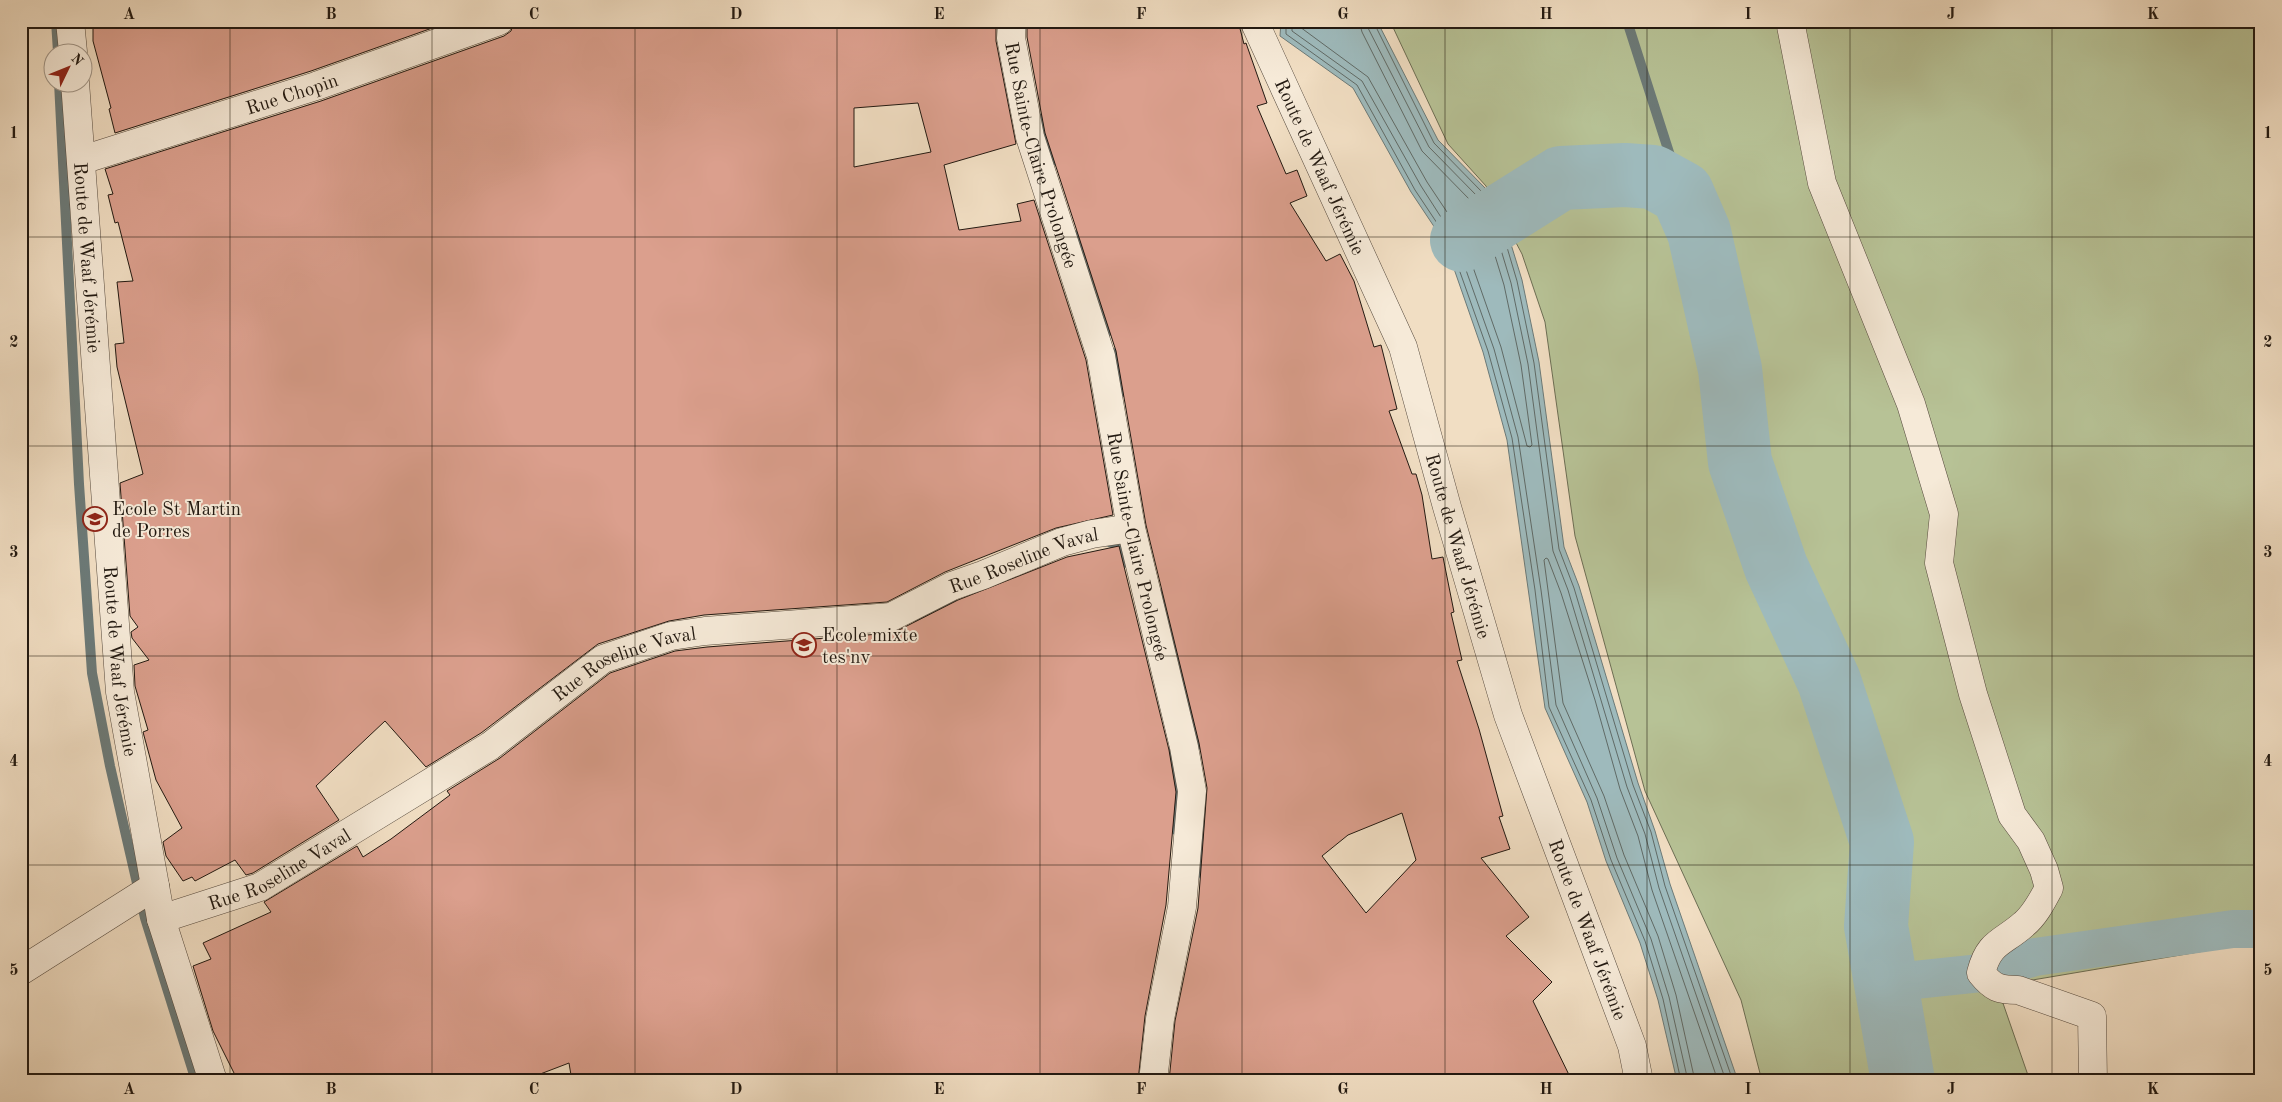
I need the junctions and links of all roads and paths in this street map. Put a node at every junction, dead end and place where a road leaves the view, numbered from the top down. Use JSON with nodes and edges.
{"nodes":[{"id":1,"x":70,"y":21,"type":"edge"},
{"id":2,"x":499,"y":21,"type":"edge"},
{"id":3,"x":1012,"y":21,"type":"edge"},
{"id":4,"x":1254,"y":21,"type":"edge"},
{"id":5,"x":1790,"y":21,"type":"edge"},
{"id":6,"x":72,"y":42,"type":"edge"},
{"id":7,"x":76,"y":92,"type":"edge"},
{"id":8,"x":82,"y":160,"type":"junction"},
{"id":9,"x":1131,"y":528,"type":"junction"},
{"id":10,"x":155,"y":886,"type":"junction"},
{"id":11,"x":161,"y":919,"type":"junction"},
{"id":12,"x":21,"y":971,"type":"edge"},
{"id":13,"x":213,"y":1081,"type":"edge"},
{"id":14,"x":1153,"y":1081,"type":"edge"},
{"id":15,"x":1639,"y":1081,"type":"edge"},
{"id":16,"x":2092,"y":1081,"type":"edge"}],
"edges":[{"from":1,"to":6,"type":"street"},
{"from":2,"to":8,"type":"street","name":"Rue Chopin"},
{"from":3,"to":9,"type":"street","name":"Rue Sainte-Claire Prolongée"},
{"from":4,"to":15,"type":"street","name":"Route de Waaf Jérémie"},
{"from":5,"to":16,"type":"street"},
{"from":7,"to":8,"type":"street","name":"Route de Waaf Jérémie"},
{"from":8,"to":10,"type":"street","name":"Route de Waaf Jérémie"},
{"from":9,"to":11,"type":"street","name":"Rue Roseline Vaval"},
{"from":9,"to":14,"type":"street","name":"Rue Sainte-Claire Prolongée"},
{"from":10,"to":11,"type":"street","name":"Route de Waaf Jérémie"},
{"from":10,"to":12,"type":"street"},
{"from":11,"to":13,"type":"street","name":"Route de Waaf Jérémie"}]}
